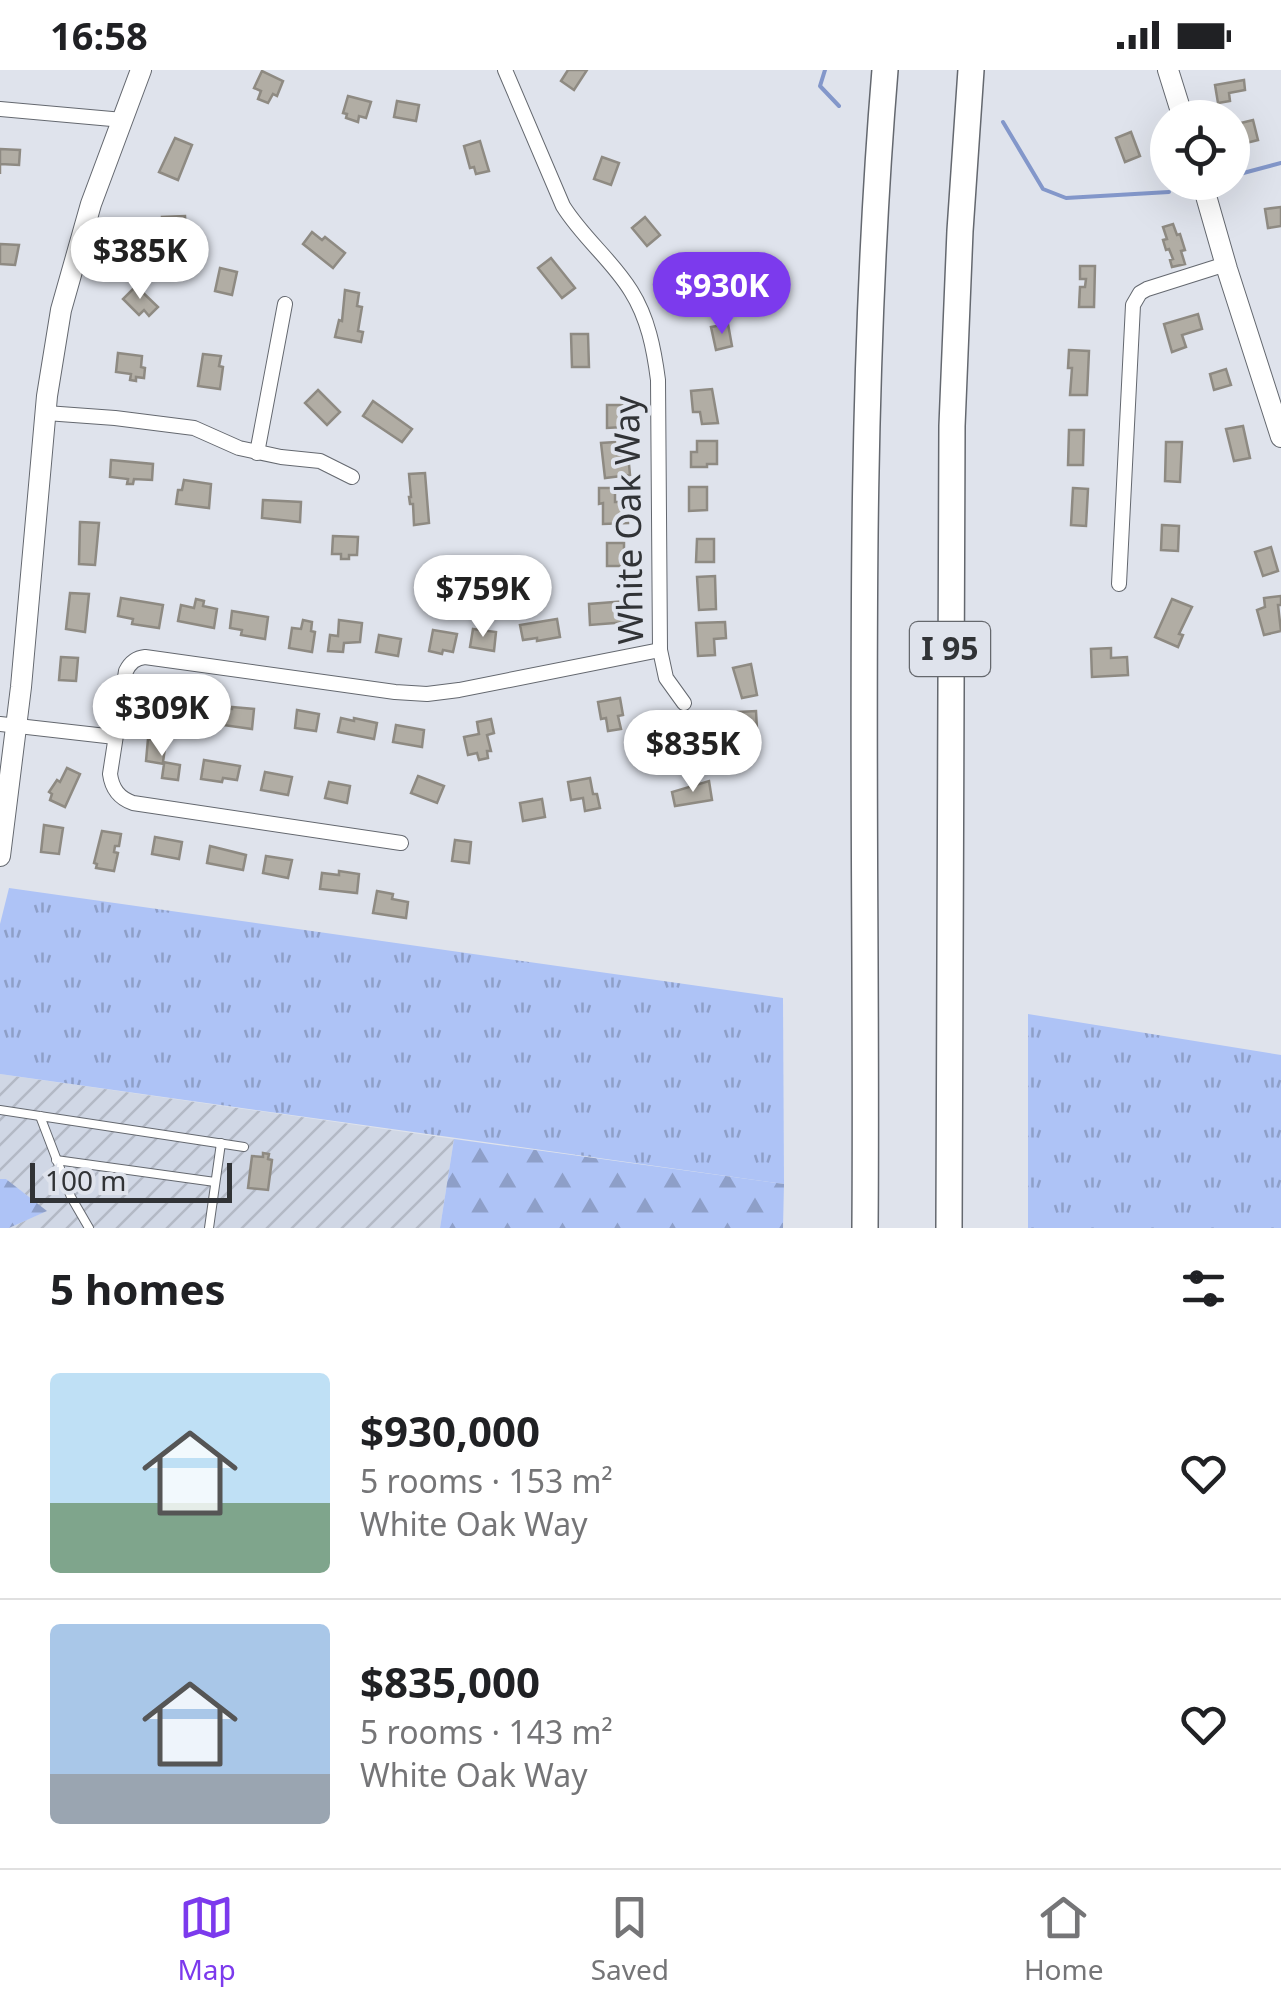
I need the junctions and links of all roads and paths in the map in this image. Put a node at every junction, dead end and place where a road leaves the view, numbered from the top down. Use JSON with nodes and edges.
{"nodes":[{"id":1,"x":142,"y":70,"type":"edge"},
{"id":2,"x":504,"y":70,"type":"edge"},
{"id":3,"x":885,"y":70,"type":"edge"},
{"id":4,"x":972,"y":70,"type":"edge"},
{"id":5,"x":1168,"y":70,"type":"edge"},
{"id":6,"x":1177,"y":100,"type":"edge"},
{"id":7,"x":0,"y":110,"type":"edge"},
{"id":8,"x":123,"y":120,"type":"junction"},
{"id":9,"x":1207,"y":200,"type":"edge"},
{"id":10,"x":1226,"y":264,"type":"junction"},
{"id":11,"x":285,"y":304,"type":"dead end"},
{"id":12,"x":1272,"y":380,"type":"edge"},
{"id":13,"x":46,"y":412,"type":"junction"},
{"id":14,"x":1281,"y":437,"type":"edge"},
{"id":15,"x":257,"y":452,"type":"junction"},
{"id":16,"x":352,"y":477,"type":"dead end"},
{"id":17,"x":1118,"y":584,"type":"dead end"},
{"id":18,"x":660,"y":650,"type":"junction"},
{"id":19,"x":684,"y":703,"type":"dead end"},
{"id":20,"x":8,"y":725,"type":"edge"},
{"id":21,"x":115,"y":737,"type":"junction"},
{"id":22,"x":1,"y":843,"type":"edge"},
{"id":23,"x":401,"y":843,"type":"dead end"},
{"id":24,"x":0,"y":1110,"type":"edge"},
{"id":25,"x":40,"y":1116,"type":"junction"},
{"id":26,"x":221,"y":1143,"type":"junction"},
{"id":27,"x":244,"y":1147,"type":"dead end"},
{"id":28,"x":56,"y":1160,"type":"junction"},
{"id":29,"x":215,"y":1182,"type":"junction"},
{"id":30,"x":89,"y":1228,"type":"edge"},
{"id":31,"x":209,"y":1228,"type":"edge"},
{"id":32,"x":865,"y":1228,"type":"edge"},
{"id":33,"x":950,"y":1228,"type":"edge"}],
"edges":[{"from":1,"to":8,"type":"street"},
{"from":2,"to":18,"type":"street","name":"White Oak Way"},
{"from":3,"to":32,"type":"highway","number":"I 95"},
{"from":4,"to":33,"type":"highway","number":"I 95"},
{"from":5,"to":6,"type":"street"},
{"from":7,"to":8,"type":"street"},
{"from":8,"to":13,"type":"street"},
{"from":9,"to":10,"type":"street"},
{"from":10,"to":12,"type":"street"},
{"from":10,"to":17,"type":"street"},
{"from":11,"to":15,"type":"street"},
{"from":12,"to":14,"type":"street"},
{"from":13,"to":15,"type":"street"},
{"from":13,"to":20,"type":"street"},
{"from":15,"to":16,"type":"street"},
{"from":18,"to":19,"type":"street","name":"White Oak Way"},
{"from":18,"to":21,"type":"street"},
{"from":20,"to":21,"type":"street"},
{"from":20,"to":22,"type":"street"},
{"from":21,"to":23,"type":"street"},
{"from":24,"to":25,"type":"lane"},
{"from":25,"to":26,"type":"lane"},
{"from":25,"to":28,"type":"lane"},
{"from":26,"to":27,"type":"lane"},
{"from":26,"to":29,"type":"lane"},
{"from":28,"to":29,"type":"lane"},
{"from":28,"to":30,"type":"lane"},
{"from":29,"to":31,"type":"lane"}]}
